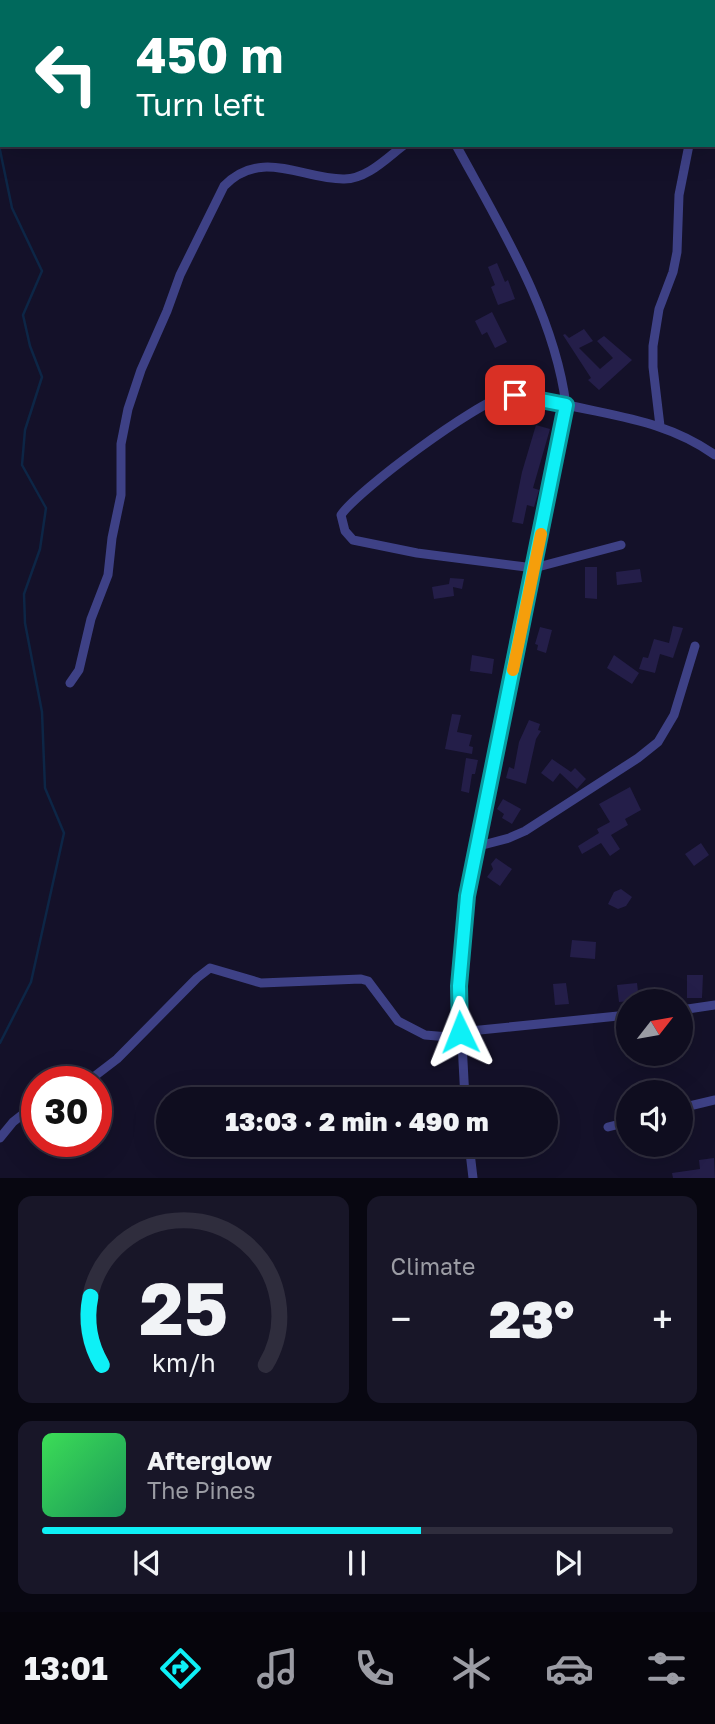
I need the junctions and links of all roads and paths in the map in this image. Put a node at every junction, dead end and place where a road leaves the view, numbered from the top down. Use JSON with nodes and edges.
{"nodes":[{"id":1,"x":401,"y":147,"type":"edge"},
{"id":2,"x":457,"y":147,"type":"edge"},
{"id":3,"x":689,"y":147,"type":"edge"},
{"id":4,"x":566,"y":405,"type":"junction"},
{"id":5,"x":660,"y":426,"type":"junction"},
{"id":6,"x":715,"y":455,"type":"edge"},
{"id":7,"x":621,"y":544,"type":"dead end"},
{"id":8,"x":534,"y":568,"type":"junction"},
{"id":9,"x":695,"y":646,"type":"dead end"},
{"id":10,"x":70,"y":683,"type":"dead end"},
{"id":11,"x":479,"y":846,"type":"junction"},
{"id":12,"x":715,"y":1005,"type":"edge"},
{"id":13,"x":693,"y":1008,"type":"edge"},
{"id":14,"x":616,"y":1016,"type":"edge"},
{"id":15,"x":461,"y":1035,"type":"junction"},
{"id":16,"x":108,"y":1066,"type":"edge"},
{"id":17,"x":464,"y":1087,"type":"edge"},
{"id":18,"x":715,"y":1100,"type":"edge"},
{"id":19,"x":693,"y":1105,"type":"edge"},
{"id":20,"x":21,"y":1116,"type":"edge"},
{"id":21,"x":616,"y":1125,"type":"edge"},
{"id":22,"x":608,"y":1127,"type":"dead end"},
{"id":23,"x":0,"y":1138,"type":"edge"},
{"id":24,"x":471,"y":1157,"type":"edge"},
{"id":25,"x":473,"y":1178,"type":"edge"}],
"edges":[{"from":1,"to":10,"type":"street"},
{"from":2,"to":4,"type":"street"},
{"from":3,"to":5,"type":"street"},
{"from":4,"to":5,"type":"street"},
{"from":4,"to":8,"type":"street"},
{"from":4,"to":8,"type":"street"},
{"from":5,"to":6,"type":"street"},
{"from":7,"to":8,"type":"street"},
{"from":8,"to":11,"type":"street"},
{"from":9,"to":11,"type":"street"},
{"from":11,"to":15,"type":"street"},
{"from":12,"to":13,"type":"street"},
{"from":14,"to":15,"type":"street"},
{"from":15,"to":16,"type":"street"},
{"from":15,"to":17,"type":"street"},
{"from":18,"to":19,"type":"street"},
{"from":20,"to":23,"type":"street"},
{"from":21,"to":22,"type":"street"},
{"from":24,"to":25,"type":"street"}]}
